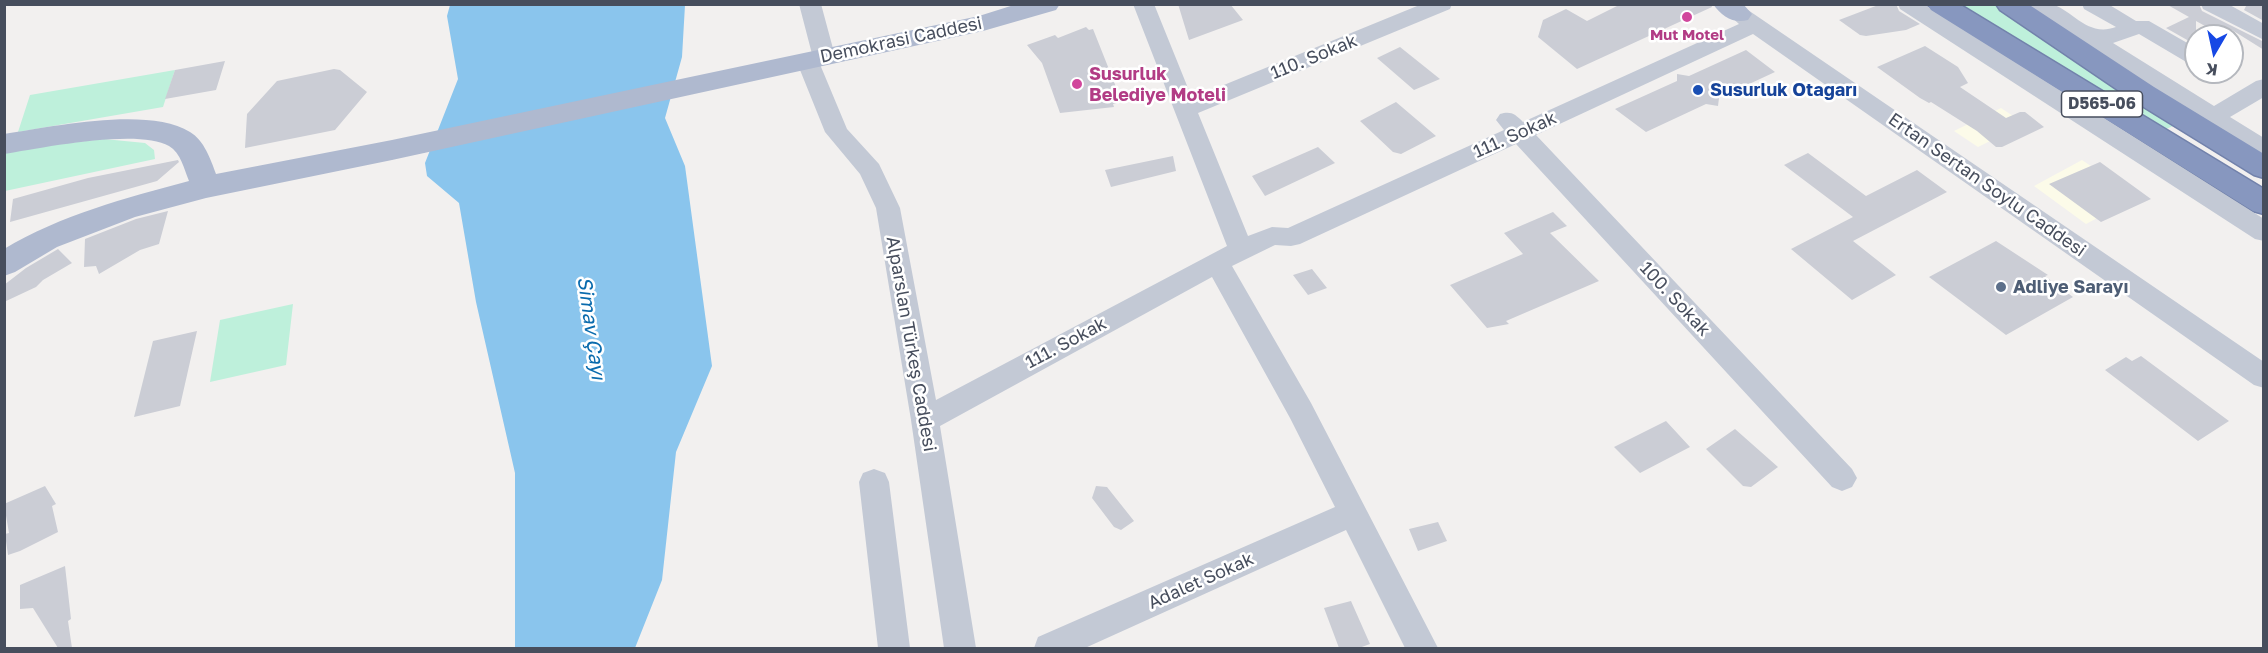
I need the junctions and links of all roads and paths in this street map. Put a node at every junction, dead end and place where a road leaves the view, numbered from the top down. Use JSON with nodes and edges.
{"nodes":[{"id":1,"x":810,"y":4,"type":"edge"},
{"id":2,"x":1047,"y":4,"type":"edge"},
{"id":3,"x":1143,"y":4,"type":"edge"},
{"id":4,"x":1442,"y":4,"type":"edge"},
{"id":5,"x":1908,"y":4,"type":"edge"},
{"id":6,"x":1940,"y":4,"type":"edge"},
{"id":7,"x":2009,"y":4,"type":"edge"},
{"id":8,"x":2092,"y":4,"type":"edge"},
{"id":9,"x":2211,"y":4,"type":"edge"},
{"id":10,"x":1748,"y":11,"type":"edge"},
{"id":11,"x":2040,"y":15,"type":"edge"},
{"id":12,"x":2134,"y":29,"type":"junction"},
{"id":13,"x":2079,"y":32,"type":"junction"},
{"id":14,"x":2264,"y":33,"type":"edge"},
{"id":15,"x":2184,"y":51,"type":"edge"},
{"id":16,"x":807,"y":60,"type":"junction"},
{"id":17,"x":2189,"y":84,"type":"edge"},
{"id":18,"x":2264,"y":86,"type":"edge"},
{"id":19,"x":1185,"y":110,"type":"junction"},
{"id":20,"x":2196,"y":113,"type":"junction"},
{"id":21,"x":1513,"y":126,"type":"junction"},
{"id":22,"x":4,"y":144,"type":"edge"},
{"id":23,"x":2264,"y":149,"type":"edge"},
{"id":24,"x":2264,"y":168,"type":"edge"},
{"id":25,"x":206,"y":187,"type":"junction"},
{"id":26,"x":2264,"y":203,"type":"edge"},
{"id":27,"x":2264,"y":232,"type":"edge"},
{"id":28,"x":1229,"y":256,"type":"junction"},
{"id":29,"x":4,"y":264,"type":"edge"},
{"id":30,"x":2264,"y":377,"type":"edge"},
{"id":31,"x":925,"y":420,"type":"junction"},
{"id":32,"x":1842,"y":478,"type":"dead end"},
{"id":33,"x":874,"y":482,"type":"dead end"},
{"id":34,"x":1353,"y":513,"type":"junction"},
{"id":35,"x":894,"y":648,"type":"edge"},
{"id":36,"x":960,"y":648,"type":"edge"},
{"id":37,"x":1050,"y":648,"type":"edge"},
{"id":38,"x":1422,"y":648,"type":"edge"}],
"edges":[{"from":1,"to":16,"type":"street","name":"Alparslan Türkeş Caddesi"},
{"from":2,"to":16,"type":"main road","name":"Demokrasi Caddesi"},
{"from":3,"to":19,"type":"street"},
{"from":4,"to":19,"type":"street","name":"110. Sokak"},
{"from":5,"to":27,"type":"street"},
{"from":6,"to":26,"type":"highway","number":"D565-06"},
{"from":7,"to":11,"type":"highway","number":"D565-06"},
{"from":8,"to":12,"type":"street"},
{"from":9,"to":14,"type":"street"},
{"from":10,"to":21,"type":"street","name":"111. Sokak"},
{"from":10,"to":30,"type":"street","name":"Ertan Sertan Soylu Caddesi"},
{"from":11,"to":13,"type":"street"},
{"from":11,"to":20,"type":"highway","number":"D565-06"},
{"from":12,"to":13,"type":"street"},
{"from":12,"to":15,"type":"street"},
{"from":13,"to":20,"type":"street"},
{"from":16,"to":25,"type":"main road","name":"Demokrasi Caddesi"},
{"from":16,"to":31,"type":"street","name":"Alparslan Türkeş Caddesi"},
{"from":17,"to":20,"type":"street"},
{"from":18,"to":20,"type":"street"},
{"from":19,"to":28,"type":"street"},
{"from":20,"to":23,"type":"street"},
{"from":20,"to":24,"type":"highway","number":"D565-06"},
{"from":21,"to":28,"type":"street","name":"111. Sokak"},
{"from":21,"to":32,"type":"street","name":"100. Sokak"},
{"from":22,"to":25,"type":"main road"},
{"from":25,"to":29,"type":"main road","name":"Demokrasi Caddesi"},
{"from":28,"to":31,"type":"street","name":"111. Sokak"},
{"from":28,"to":34,"type":"street"},
{"from":31,"to":36,"type":"street","name":"Alparslan Türkeş Caddesi"},
{"from":33,"to":35,"type":"street"},
{"from":34,"to":37,"type":"street","name":"Adalet Sokak"},
{"from":34,"to":38,"type":"street"}]}
